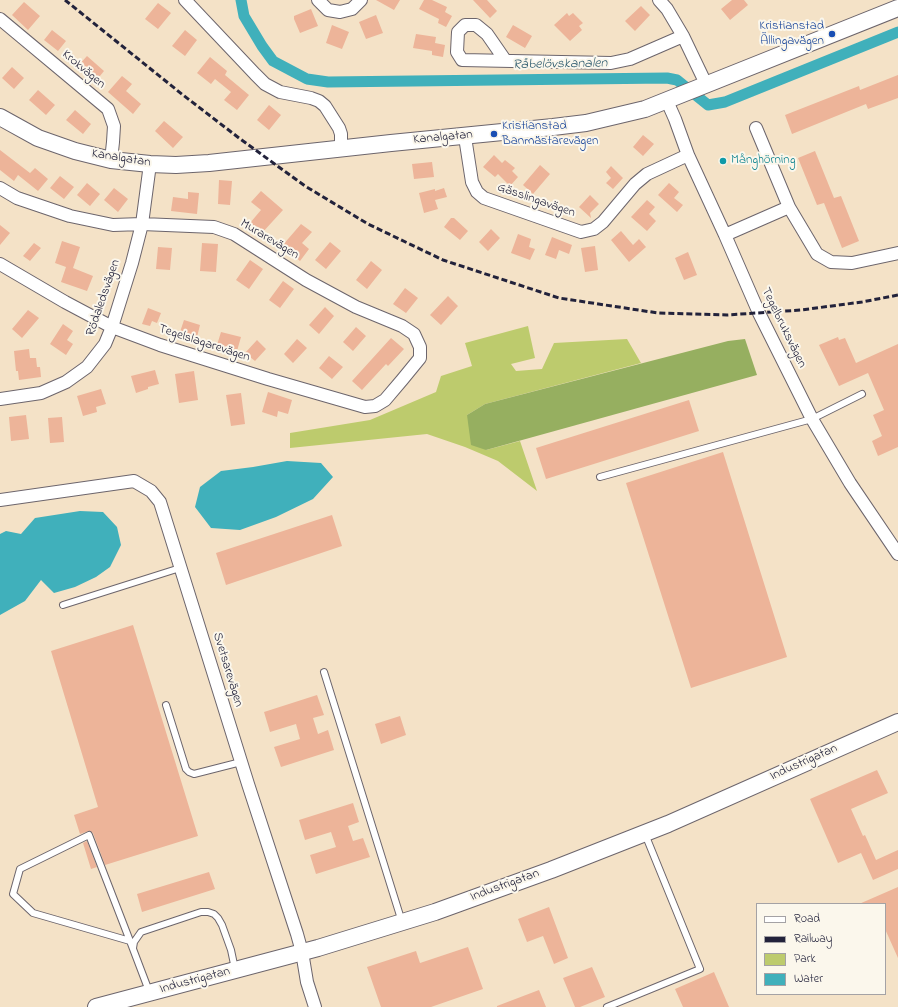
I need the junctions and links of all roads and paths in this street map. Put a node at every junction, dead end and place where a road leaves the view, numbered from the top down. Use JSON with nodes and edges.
{"nodes":[{"id":1,"x":185,"y":0,"type":"edge"},
{"id":2,"x":318,"y":0,"type":"edge"},
{"id":3,"x":361,"y":0,"type":"edge"},
{"id":4,"x":660,"y":0,"type":"edge"},
{"id":5,"x":898,"y":8,"type":"edge"},
{"id":6,"x":0,"y":19,"type":"edge"},
{"id":7,"x":683,"y":36,"type":"junction"},
{"id":8,"x":505,"y":60,"type":"dead end"},
{"id":9,"x":700,"y":87,"type":"junction"},
{"id":10,"x":673,"y":99,"type":"junction"},
{"id":11,"x":0,"y":117,"type":"edge"},
{"id":12,"x":756,"y":128,"type":"dead end"},
{"id":13,"x":465,"y":137,"type":"junction"},
{"id":14,"x":341,"y":148,"type":"junction"},
{"id":15,"x":688,"y":155,"type":"junction"},
{"id":16,"x":111,"y":160,"type":"junction"},
{"id":17,"x":150,"y":164,"type":"junction"},
{"id":18,"x":0,"y":188,"type":"edge"},
{"id":19,"x":789,"y":207,"type":"junction"},
{"id":20,"x":142,"y":224,"type":"junction"},
{"id":21,"x":725,"y":236,"type":"junction"},
{"id":22,"x":898,"y":253,"type":"edge"},
{"id":23,"x":2,"y":267,"type":"edge"},
{"id":24,"x":112,"y":327,"type":"junction"},
{"id":25,"x":402,"y":380,"type":"joint"},
{"id":26,"x":862,"y":394,"type":"dead end"},
{"id":27,"x":0,"y":399,"type":"edge"},
{"id":28,"x":812,"y":419,"type":"junction"},
{"id":29,"x":600,"y":477,"type":"dead end"},
{"id":30,"x":0,"y":500,"type":"edge"},
{"id":31,"x":898,"y":554,"type":"edge"},
{"id":32,"x":180,"y":568,"type":"junction"},
{"id":33,"x":63,"y":605,"type":"dead end"},
{"id":34,"x":324,"y":672,"type":"dead end"},
{"id":35,"x":166,"y":705,"type":"dead end"},
{"id":36,"x":898,"y":722,"type":"edge"},
{"id":37,"x":241,"y":762,"type":"junction"},
{"id":38,"x":644,"y":833,"type":"junction"},
{"id":39,"x":402,"y":922,"type":"junction"},
{"id":40,"x":130,"y":941,"type":"junction"},
{"id":41,"x":133,"y":949,"type":"junction"},
{"id":42,"x":302,"y":952,"type":"junction"},
{"id":43,"x":236,"y":970,"type":"junction"},
{"id":44,"x":150,"y":993,"type":"junction"},
{"id":45,"x":96,"y":1007,"type":"edge"},
{"id":46,"x":315,"y":1007,"type":"edge"},
{"id":47,"x":608,"y":1007,"type":"edge"}],
"edges":[{"from":1,"to":14,"type":"street"},
{"from":2,"to":3,"type":"street"},
{"from":4,"to":7,"type":"street"},
{"from":5,"to":9,"type":"street","name":"Kanalgatan"},
{"from":6,"to":16,"type":"street","name":"Krokvägen"},
{"from":7,"to":8,"type":"street"},
{"from":7,"to":9,"type":"street"},
{"from":9,"to":10,"type":"street","name":"Kanalgatan"},
{"from":10,"to":13,"type":"street","name":"Kanalgatan"},
{"from":10,"to":15,"type":"street","name":"Tegelbruksvägen"},
{"from":11,"to":16,"type":"street","name":"Kanalgatan"},
{"from":12,"to":19,"type":"street"},
{"from":13,"to":14,"type":"street","name":"Kanalgatan"},
{"from":13,"to":15,"type":"street","name":"Gässlingavägen"},
{"from":14,"to":17,"type":"street","name":"Kanalgatan"},
{"from":15,"to":21,"type":"street","name":"Tegelbruksvägen"},
{"from":16,"to":17,"type":"street","name":"Kanalgatan"},
{"from":17,"to":20,"type":"street","name":"Rödaledsvägen"},
{"from":18,"to":20,"type":"street","name":"Murarevägen"},
{"from":19,"to":21,"type":"street"},
{"from":19,"to":22,"type":"street"},
{"from":20,"to":24,"type":"street","name":"Rödaledsvägen"},
{"from":20,"to":25,"type":"street","name":"Murarevägen"},
{"from":21,"to":28,"type":"street","name":"Tegelbruksvägen"},
{"from":23,"to":24,"type":"street","name":"Tegelslagarevägen"},
{"from":24,"to":25,"type":"street","name":"Tegelslagarevägen"},
{"from":24,"to":27,"type":"street","name":"Rödaledsvägen"},
{"from":26,"to":28,"type":"lane"},
{"from":28,"to":29,"type":"lane"},
{"from":28,"to":31,"type":"street","name":"Tegelbruksvägen"},
{"from":30,"to":32,"type":"street","name":"Svetsarevägen"},
{"from":32,"to":33,"type":"lane"},
{"from":32,"to":37,"type":"street","name":"Svetsarevägen"},
{"from":34,"to":39,"type":"lane"},
{"from":35,"to":37,"type":"lane"},
{"from":36,"to":38,"type":"street","name":"Industrigatan"},
{"from":37,"to":42,"type":"street","name":"Svetsarevägen"},
{"from":38,"to":39,"type":"street","name":"Industrigatan"},
{"from":38,"to":47,"type":"lane"},
{"from":39,"to":42,"type":"street","name":"Industrigatan"},
{"from":40,"to":40,"type":"lane"},
{"from":40,"to":41,"type":"lane"},
{"from":41,"to":43,"type":"lane"},
{"from":41,"to":44,"type":"lane"},
{"from":42,"to":43,"type":"street","name":"Industrigatan"},
{"from":42,"to":46,"type":"street","name":"Svetsarevägen"},
{"from":43,"to":44,"type":"street","name":"Industrigatan"},
{"from":44,"to":45,"type":"street","name":"Industrigatan"}]}
